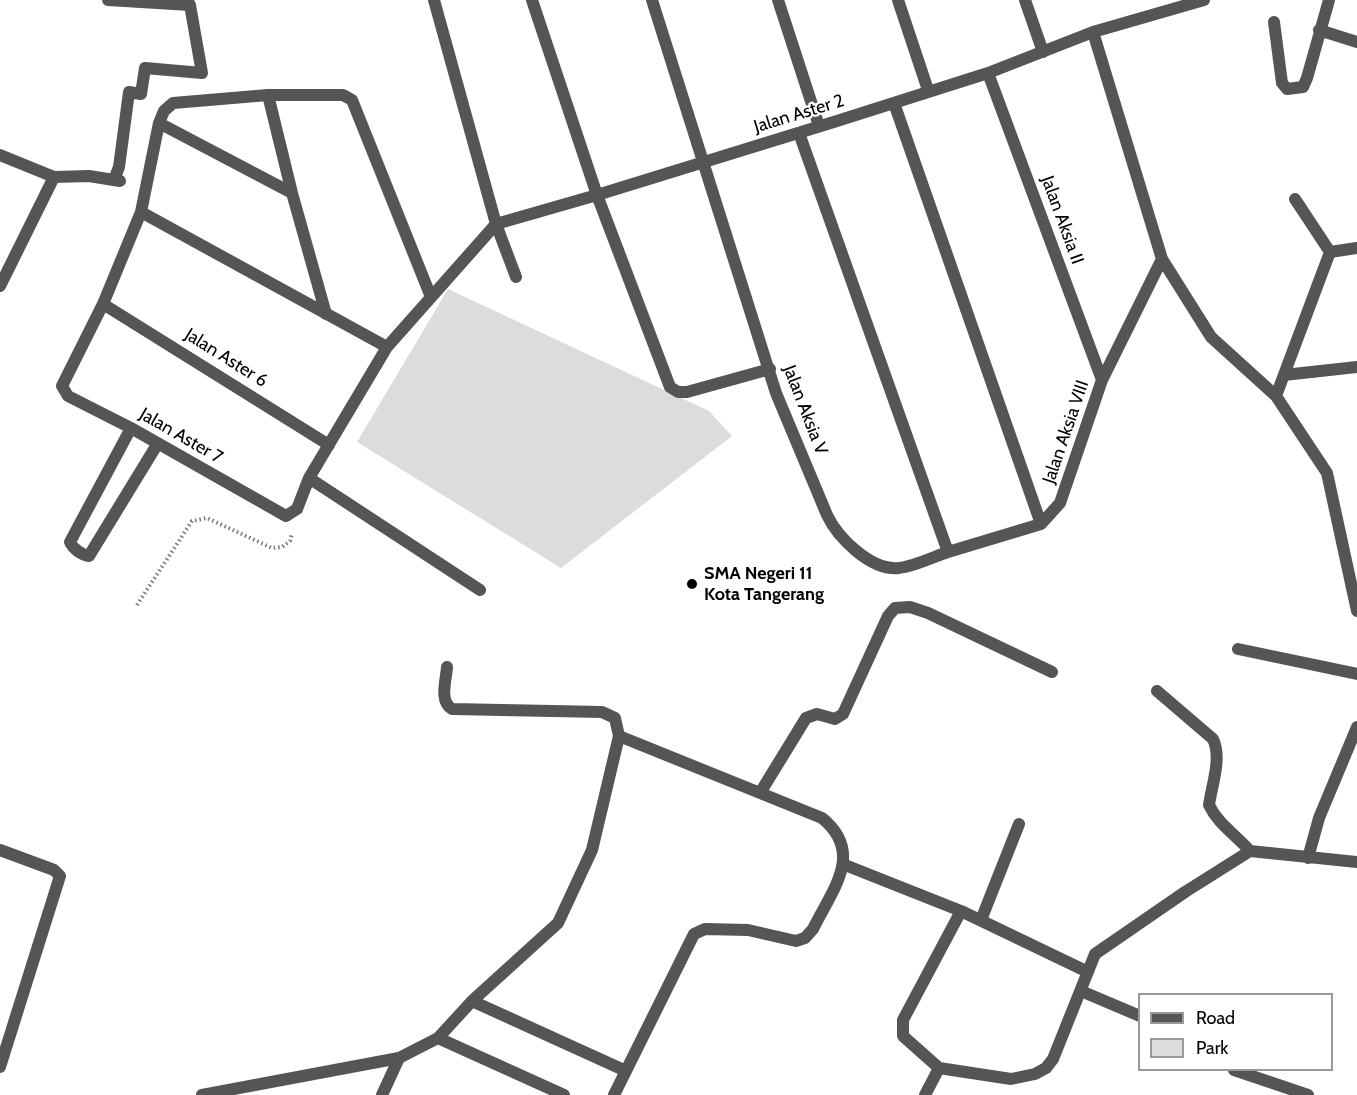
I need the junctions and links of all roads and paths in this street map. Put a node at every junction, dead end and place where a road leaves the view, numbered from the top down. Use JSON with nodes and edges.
{"nodes":[{"id":1,"x":108,"y":0,"type":"edge"},
{"id":2,"x":434,"y":0,"type":"edge"},
{"id":3,"x":532,"y":0,"type":"edge"},
{"id":4,"x":652,"y":0,"type":"edge"},
{"id":5,"x":778,"y":0,"type":"edge"},
{"id":6,"x":898,"y":0,"type":"edge"},
{"id":7,"x":1025,"y":0,"type":"edge"},
{"id":8,"x":1204,"y":0,"type":"edge"},
{"id":9,"x":1329,"y":0,"type":"edge"},
{"id":10,"x":1274,"y":22,"type":"dead end"},
{"id":11,"x":1320,"y":30,"type":"junction"},
{"id":12,"x":1093,"y":32,"type":"junction"},
{"id":13,"x":1357,"y":42,"type":"edge"},
{"id":14,"x":1043,"y":52,"type":"junction"},
{"id":15,"x":988,"y":73,"type":"junction"},
{"id":16,"x":928,"y":90,"type":"junction"},
{"id":17,"x":268,"y":95,"type":"junction"},
{"id":18,"x":894,"y":103,"type":"junction"},
{"id":19,"x":159,"y":123,"type":"junction"},
{"id":20,"x":819,"y":126,"type":"junction"},
{"id":21,"x":799,"y":133,"type":"junction"},
{"id":22,"x":0,"y":155,"type":"edge"},
{"id":23,"x":705,"y":162,"type":"junction"},
{"id":24,"x":54,"y":177,"type":"junction"},
{"id":25,"x":292,"y":193,"type":"junction"},
{"id":26,"x":597,"y":195,"type":"junction"},
{"id":27,"x":1295,"y":199,"type":"dead end"},
{"id":28,"x":141,"y":212,"type":"junction"},
{"id":29,"x":496,"y":224,"type":"junction"},
{"id":30,"x":1357,"y":248,"type":"edge"},
{"id":31,"x":1330,"y":252,"type":"junction"},
{"id":32,"x":1162,"y":259,"type":"junction"},
{"id":33,"x":516,"y":277,"type":"dead end"},
{"id":34,"x":0,"y":286,"type":"edge"},
{"id":35,"x":430,"y":297,"type":"junction"},
{"id":36,"x":103,"y":304,"type":"junction"},
{"id":37,"x":326,"y":314,"type":"junction"},
{"id":38,"x":387,"y":347,"type":"junction"},
{"id":39,"x":1357,"y":367,"type":"edge"},
{"id":40,"x":770,"y":369,"type":"junction"},
{"id":41,"x":1284,"y":375,"type":"junction"},
{"id":42,"x":1102,"y":380,"type":"junction"},
{"id":43,"x":1276,"y":396,"type":"junction"},
{"id":44,"x":131,"y":428,"type":"junction"},
{"id":45,"x":158,"y":443,"type":"junction"},
{"id":46,"x":329,"y":445,"type":"junction"},
{"id":47,"x":309,"y":478,"type":"junction"},
{"id":48,"x":292,"y":513,"type":"junction"},
{"id":49,"x":1041,"y":524,"type":"junction"},
{"id":50,"x":948,"y":552,"type":"junction"},
{"id":51,"x":480,"y":590,"type":"dead end"},
{"id":52,"x":137,"y":604,"type":"dead end"},
{"id":53,"x":1357,"y":611,"type":"edge"},
{"id":54,"x":1238,"y":649,"type":"dead end"},
{"id":55,"x":447,"y":667,"type":"dead end"},
{"id":56,"x":1052,"y":672,"type":"dead end"},
{"id":57,"x":1357,"y":674,"type":"edge"},
{"id":58,"x":1157,"y":692,"type":"dead end"},
{"id":59,"x":1357,"y":727,"type":"edge"},
{"id":60,"x":619,"y":736,"type":"junction"},
{"id":61,"x":760,"y":793,"type":"junction"},
{"id":62,"x":1019,"y":824,"type":"dead end"},
{"id":63,"x":0,"y":850,"type":"edge"},
{"id":64,"x":1250,"y":851,"type":"junction"},
{"id":65,"x":1308,"y":858,"type":"junction"},
{"id":66,"x":1357,"y":862,"type":"edge"},
{"id":67,"x":844,"y":866,"type":"junction"},
{"id":68,"x":961,"y":911,"type":"junction"},
{"id":69,"x":981,"y":920,"type":"junction"},
{"id":70,"x":1088,"y":972,"type":"junction"},
{"id":71,"x":1081,"y":991,"type":"junction"},
{"id":72,"x":472,"y":1001,"type":"junction"},
{"id":73,"x":1138,"y":1015,"type":"edge"},
{"id":74,"x":438,"y":1038,"type":"junction"},
{"id":75,"x":399,"y":1058,"type":"junction"},
{"id":76,"x":0,"y":1067,"type":"edge"},
{"id":77,"x":939,"y":1068,"type":"junction"},
{"id":78,"x":626,"y":1071,"type":"junction"},
{"id":79,"x":1237,"y":1071,"type":"edge"},
{"id":80,"x":202,"y":1095,"type":"edge"},
{"id":81,"x":382,"y":1095,"type":"edge"},
{"id":82,"x":564,"y":1095,"type":"edge"},
{"id":83,"x":614,"y":1095,"type":"edge"},
{"id":84,"x":925,"y":1095,"type":"edge"},
{"id":85,"x":1308,"y":1095,"type":"edge"}],
"edges":[{"from":1,"to":24,"type":"street"},
{"from":2,"to":29,"type":"street"},
{"from":3,"to":26,"type":"street"},
{"from":4,"to":23,"type":"street","name":"Jalan Aksia V"},
{"from":5,"to":20,"type":"street"},
{"from":6,"to":16,"type":"street"},
{"from":7,"to":14,"type":"street"},
{"from":8,"to":12,"type":"street","name":"Jalan Aster 2"},
{"from":9,"to":11,"type":"street"},
{"from":10,"to":11,"type":"street"},
{"from":11,"to":13,"type":"street"},
{"from":12,"to":14,"type":"street","name":"Jalan Aster 2"},
{"from":12,"to":32,"type":"street"},
{"from":14,"to":15,"type":"street","name":"Jalan Aster 2"},
{"from":15,"to":16,"type":"street","name":"Jalan Aster 2"},
{"from":15,"to":42,"type":"street","name":"Jalan Aksia II"},
{"from":16,"to":18,"type":"street","name":"Jalan Aster 2"},
{"from":17,"to":19,"type":"street"},
{"from":17,"to":25,"type":"street"},
{"from":17,"to":35,"type":"street"},
{"from":18,"to":20,"type":"street","name":"Jalan Aster 2"},
{"from":18,"to":49,"type":"street"},
{"from":19,"to":25,"type":"street"},
{"from":19,"to":28,"type":"street"},
{"from":20,"to":21,"type":"street","name":"Jalan Aster 2"},
{"from":21,"to":23,"type":"street","name":"Jalan Aster 2"},
{"from":21,"to":50,"type":"street"},
{"from":22,"to":24,"type":"street"},
{"from":23,"to":26,"type":"street","name":"Jalan Aster 2"},
{"from":23,"to":40,"type":"street","name":"Jalan Aksia V"},
{"from":24,"to":34,"type":"street"},
{"from":25,"to":37,"type":"street"},
{"from":26,"to":29,"type":"street","name":"Jalan Aster 2"},
{"from":26,"to":40,"type":"street"},
{"from":27,"to":31,"type":"street"},
{"from":28,"to":36,"type":"street"},
{"from":28,"to":37,"type":"street"},
{"from":29,"to":33,"type":"street"},
{"from":29,"to":35,"type":"street"},
{"from":30,"to":31,"type":"street"},
{"from":31,"to":41,"type":"street"},
{"from":32,"to":42,"type":"street","name":"Jalan Aksia VIII"},
{"from":32,"to":43,"type":"street"},
{"from":35,"to":38,"type":"street"},
{"from":36,"to":44,"type":"street","name":"Jalan Aster 7"},
{"from":36,"to":46,"type":"street","name":"Jalan Aster 6"},
{"from":37,"to":38,"type":"street"},
{"from":38,"to":46,"type":"street"},
{"from":39,"to":41,"type":"street"},
{"from":40,"to":50,"type":"street","name":"Jalan Aksia V"},
{"from":41,"to":43,"type":"street"},
{"from":42,"to":49,"type":"street","name":"Jalan Aksia VIII"},
{"from":43,"to":53,"type":"street"},
{"from":44,"to":45,"type":"street","name":"Jalan Aster 7"},
{"from":44,"to":45,"type":"street"},
{"from":45,"to":48,"type":"street","name":"Jalan Aster 7"},
{"from":46,"to":47,"type":"street"},
{"from":47,"to":48,"type":"street"},
{"from":47,"to":51,"type":"street"},
{"from":48,"to":52,"type":"path"},
{"from":49,"to":50,"type":"street"},
{"from":54,"to":57,"type":"street"},
{"from":55,"to":60,"type":"street"},
{"from":56,"to":61,"type":"street"},
{"from":58,"to":64,"type":"street"},
{"from":59,"to":65,"type":"street"},
{"from":60,"to":61,"type":"street"},
{"from":60,"to":72,"type":"street"},
{"from":61,"to":67,"type":"street"},
{"from":62,"to":69,"type":"street"},
{"from":63,"to":76,"type":"street"},
{"from":64,"to":65,"type":"street"},
{"from":64,"to":70,"type":"street"},
{"from":65,"to":66,"type":"street"},
{"from":67,"to":68,"type":"street"},
{"from":67,"to":78,"type":"street"},
{"from":68,"to":69,"type":"street"},
{"from":68,"to":77,"type":"street"},
{"from":69,"to":70,"type":"street"},
{"from":70,"to":71,"type":"street"},
{"from":71,"to":73,"type":"street"},
{"from":71,"to":77,"type":"street"},
{"from":72,"to":74,"type":"street"},
{"from":72,"to":78,"type":"street"},
{"from":74,"to":75,"type":"street"},
{"from":74,"to":82,"type":"street"},
{"from":75,"to":80,"type":"street"},
{"from":75,"to":81,"type":"street"},
{"from":77,"to":84,"type":"street"},
{"from":78,"to":83,"type":"street"},
{"from":79,"to":85,"type":"street"}]}
